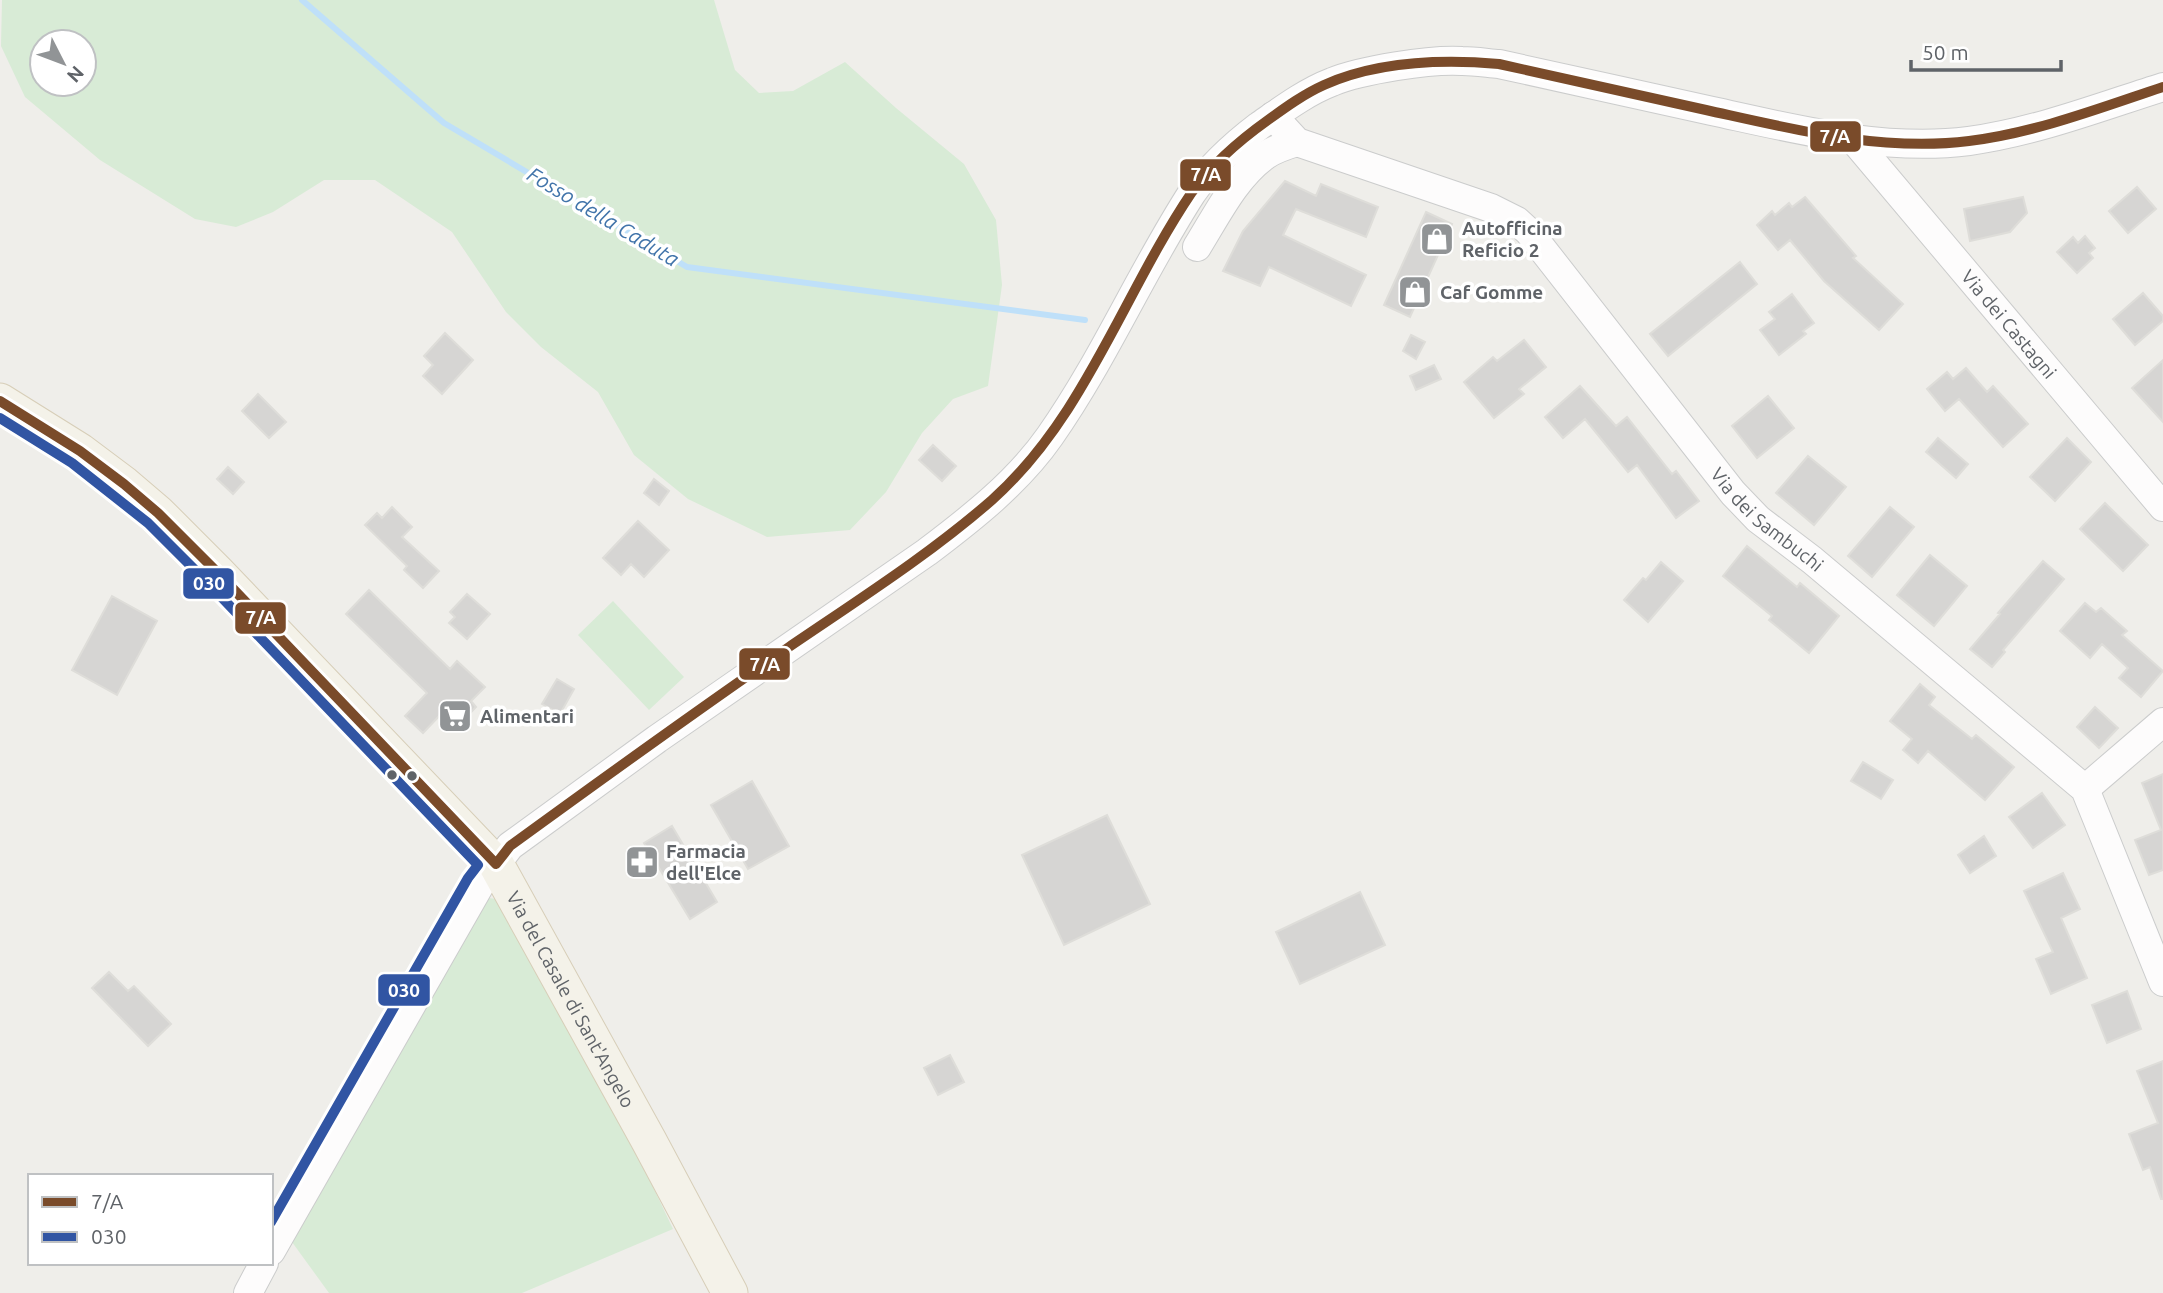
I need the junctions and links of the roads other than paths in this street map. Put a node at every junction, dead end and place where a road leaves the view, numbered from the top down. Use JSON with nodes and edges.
{"nodes":[{"id":1,"x":2163,"y":87,"type":"edge"},
{"id":2,"x":1273,"y":116,"type":"junction"},
{"id":3,"x":1853,"y":139,"type":"junction"},
{"id":4,"x":1297,"y":142,"type":"junction"},
{"id":5,"x":1197,"y":247,"type":"dead end"},
{"id":6,"x":0,"y":401,"type":"edge"},
{"id":7,"x":2163,"y":507,"type":"edge"},
{"id":8,"x":2163,"y":722,"type":"edge"},
{"id":9,"x":2085,"y":789,"type":"junction"},
{"id":10,"x":496,"y":864,"type":"junction"},
{"id":11,"x":2163,"y":982,"type":"edge"},
{"id":12,"x":273,"y":1247,"type":"edge"},
{"id":13,"x":263,"y":1265,"type":"edge"},
{"id":14,"x":248,"y":1293,"type":"edge"},
{"id":15,"x":730,"y":1293,"type":"edge"}],
"edges":[{"from":1,"to":3,"type":"street"},
{"from":2,"to":3,"type":"street"},
{"from":2,"to":4,"type":"street","name":"Via dei Sambuchi"},
{"from":2,"to":10,"type":"street"},
{"from":3,"to":7,"type":"street","name":"Via dei Castagni"},
{"from":4,"to":5,"type":"street"},
{"from":4,"to":9,"type":"street","name":"Via dei Sambuchi"},
{"from":6,"to":10,"type":"main road","name":"Via del Casale di Sant'Angelo"},
{"from":8,"to":9,"type":"street"},
{"from":9,"to":11,"type":"street","name":"Via dei Sambuchi"},
{"from":10,"to":12,"type":"street"},
{"from":10,"to":15,"type":"main road","name":"Via del Casale di Sant'Angelo"},
{"from":13,"to":14,"type":"street"}]}
